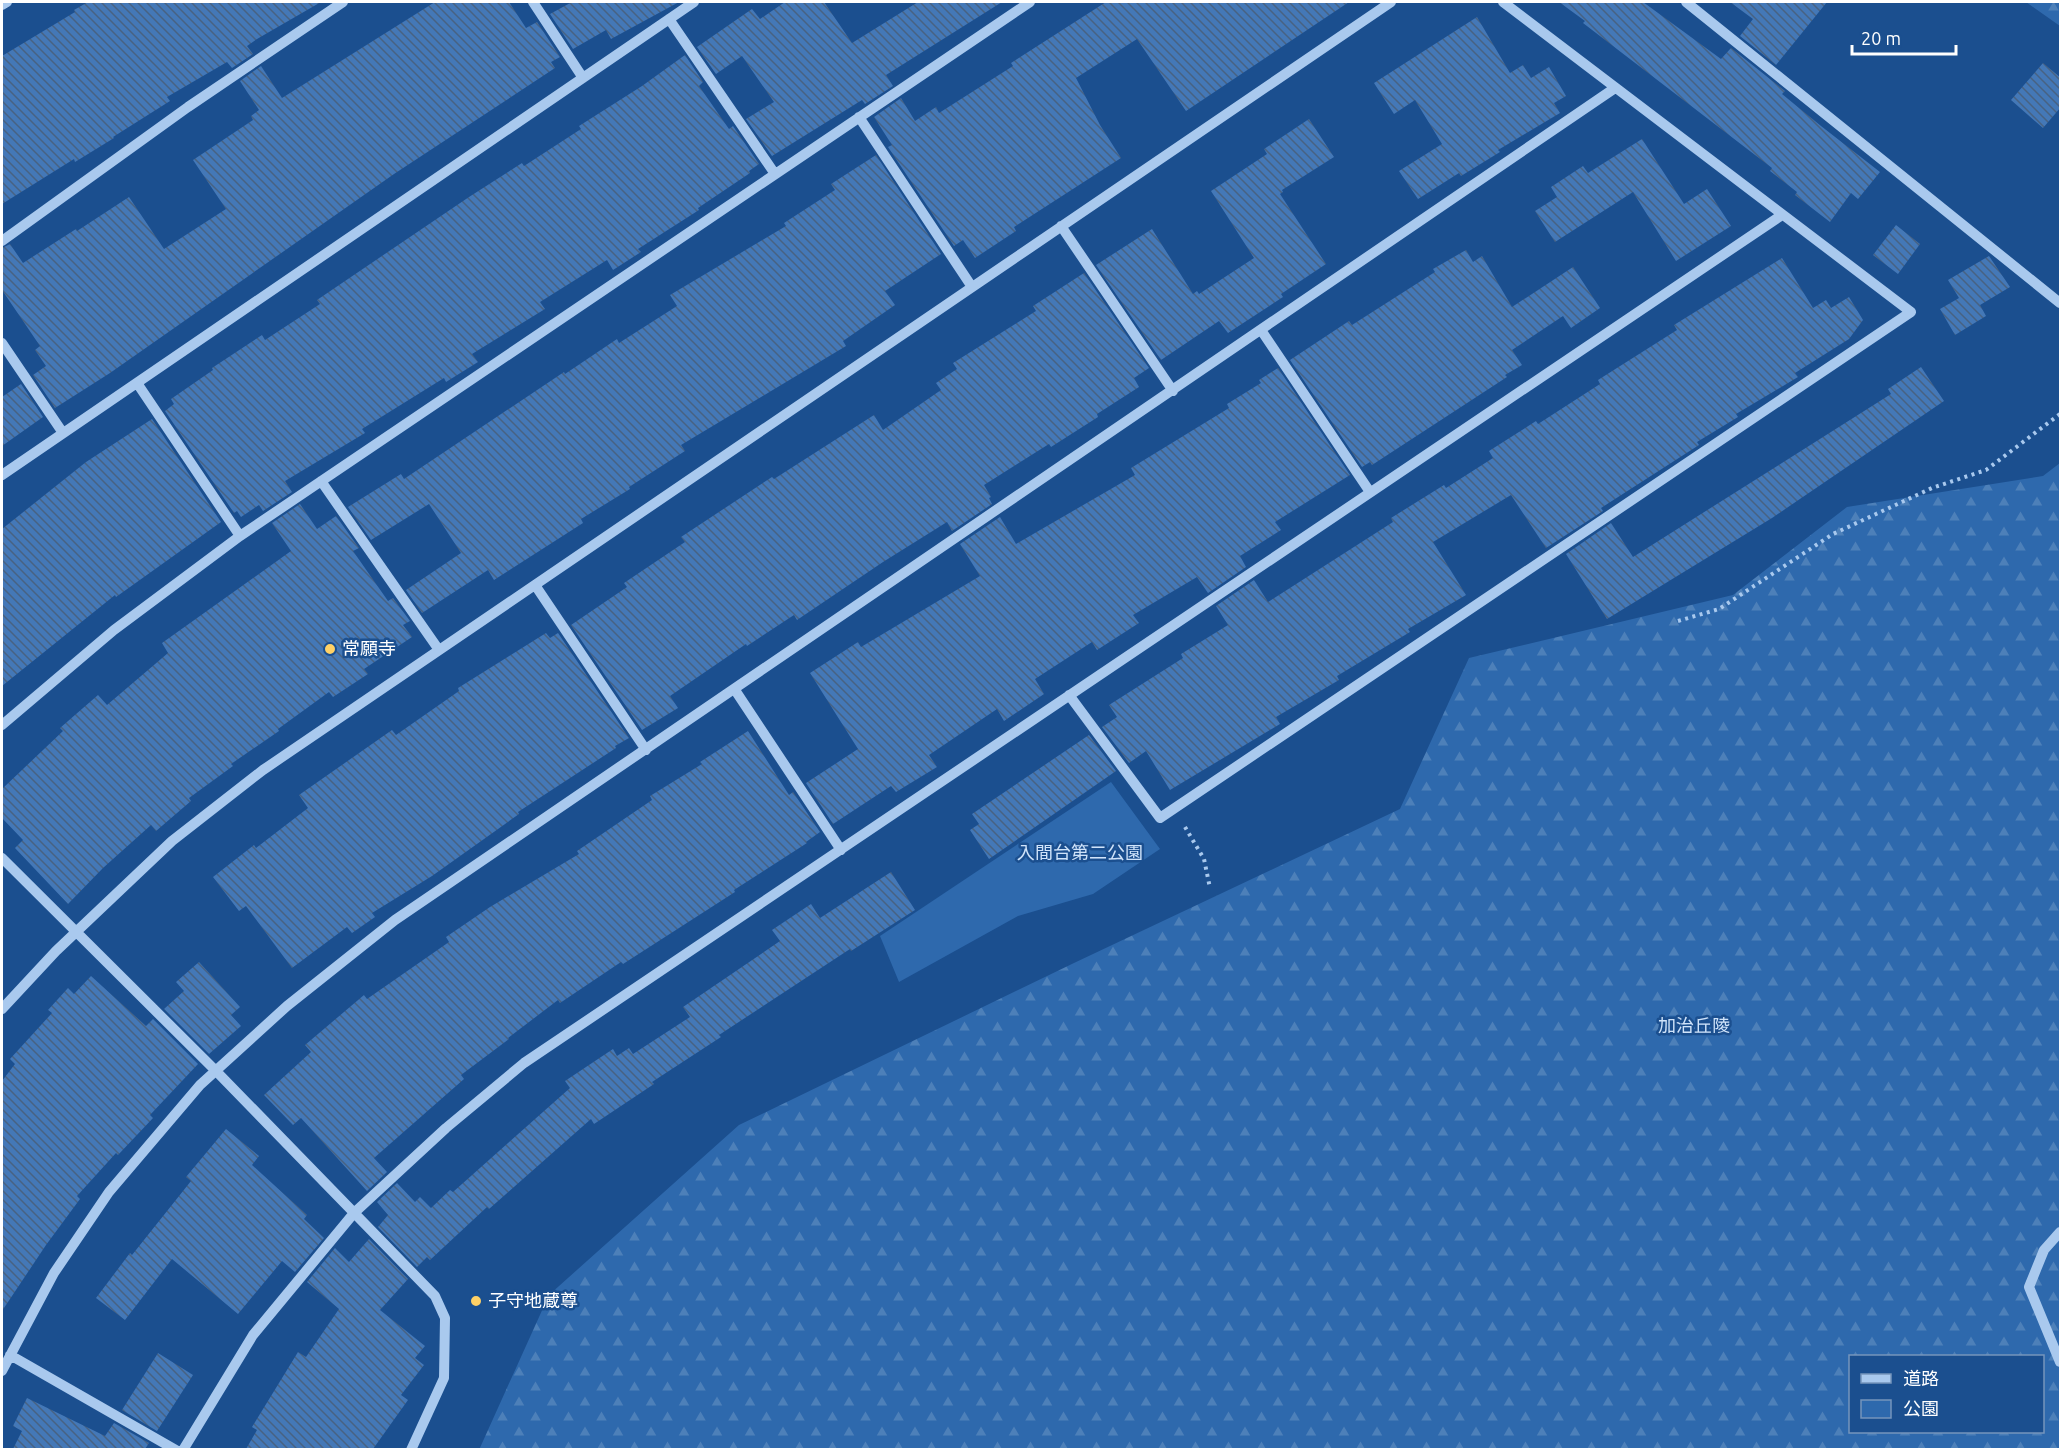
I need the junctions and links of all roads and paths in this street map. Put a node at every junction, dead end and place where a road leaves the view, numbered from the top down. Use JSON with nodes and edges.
{"nodes":[{"id":1,"x":7,"y":2,"type":"edge"},
{"id":2,"x":343,"y":2,"type":"edge"},
{"id":3,"x":533,"y":2,"type":"edge"},
{"id":4,"x":694,"y":2,"type":"edge"},
{"id":5,"x":1030,"y":2,"type":"edge"},
{"id":6,"x":1391,"y":2,"type":"edge"},
{"id":7,"x":1503,"y":2,"type":"edge"},
{"id":8,"x":1686,"y":2,"type":"edge"},
{"id":9,"x":2,"y":5,"type":"edge"},
{"id":10,"x":669,"y":19,"type":"junction"},
{"id":11,"x":583,"y":78,"type":"junction"},
{"id":12,"x":1616,"y":88,"type":"junction"},
{"id":13,"x":859,"y":117,"type":"junction"},
{"id":14,"x":775,"y":174,"type":"junction"},
{"id":15,"x":1782,"y":215,"type":"junction"},
{"id":16,"x":1061,"y":226,"type":"junction"},
{"id":17,"x":2,"y":241,"type":"edge"},
{"id":18,"x":972,"y":287,"type":"junction"},
{"id":19,"x":2061,"y":303,"type":"edge"},
{"id":20,"x":1261,"y":330,"type":"junction"},
{"id":21,"x":2,"y":342,"type":"edge"},
{"id":22,"x":137,"y":383,"type":"junction"},
{"id":23,"x":1173,"y":391,"type":"junction"},
{"id":24,"x":2061,"y":414,"type":"edge"},
{"id":25,"x":63,"y":433,"type":"junction"},
{"id":26,"x":2,"y":475,"type":"edge"},
{"id":27,"x":321,"y":481,"type":"junction"},
{"id":28,"x":1370,"y":492,"type":"junction"},
{"id":29,"x":240,"y":536,"type":"junction"},
{"id":30,"x":535,"y":585,"type":"junction"},
{"id":31,"x":1678,"y":621,"type":"dead end"},
{"id":32,"x":439,"y":650,"type":"junction"},
{"id":33,"x":735,"y":690,"type":"junction"},
{"id":34,"x":1069,"y":695,"type":"junction"},
{"id":35,"x":2,"y":725,"type":"edge"},
{"id":36,"x":646,"y":750,"type":"junction"},
{"id":37,"x":1174,"y":808,"type":"junction"},
{"id":38,"x":841,"y":850,"type":"junction"},
{"id":39,"x":2,"y":858,"type":"edge"},
{"id":40,"x":1210,"y":888,"type":"dead end"},
{"id":41,"x":75,"y":933,"type":"junction"},
{"id":42,"x":2,"y":1009,"type":"edge"},
{"id":43,"x":216,"y":1071,"type":"junction"},
{"id":44,"x":354,"y":1214,"type":"junction"},
{"id":45,"x":2061,"y":1232,"type":"edge"},
{"id":46,"x":10,"y":1355,"type":"junction"},
{"id":47,"x":2061,"y":1362,"type":"edge"},
{"id":48,"x":2,"y":1371,"type":"edge"},
{"id":49,"x":176,"y":1449,"type":"edge"},
{"id":50,"x":183,"y":1449,"type":"edge"},
{"id":51,"x":411,"y":1449,"type":"edge"}],
"edges":[{"from":1,"to":9,"type":"street"},
{"from":2,"to":17,"type":"street"},
{"from":3,"to":11,"type":"street"},
{"from":4,"to":10,"type":"street"},
{"from":5,"to":13,"type":"street"},
{"from":6,"to":16,"type":"street"},
{"from":7,"to":12,"type":"street"},
{"from":8,"to":19,"type":"street"},
{"from":10,"to":11,"type":"street"},
{"from":10,"to":14,"type":"street"},
{"from":11,"to":22,"type":"street"},
{"from":12,"to":15,"type":"street"},
{"from":12,"to":20,"type":"street"},
{"from":13,"to":14,"type":"street"},
{"from":13,"to":18,"type":"street"},
{"from":14,"to":27,"type":"street"},
{"from":15,"to":28,"type":"street"},
{"from":15,"to":37,"type":"street"},
{"from":16,"to":18,"type":"street"},
{"from":16,"to":23,"type":"street"},
{"from":18,"to":30,"type":"street"},
{"from":20,"to":23,"type":"street"},
{"from":20,"to":28,"type":"street"},
{"from":21,"to":25,"type":"street"},
{"from":22,"to":25,"type":"street"},
{"from":22,"to":29,"type":"street"},
{"from":23,"to":33,"type":"street"},
{"from":24,"to":31,"type":"path"},
{"from":25,"to":26,"type":"street"},
{"from":27,"to":29,"type":"street"},
{"from":27,"to":32,"type":"street"},
{"from":28,"to":34,"type":"street"},
{"from":29,"to":35,"type":"street"},
{"from":30,"to":32,"type":"street"},
{"from":30,"to":36,"type":"street"},
{"from":32,"to":41,"type":"street"},
{"from":33,"to":36,"type":"street"},
{"from":33,"to":38,"type":"street"},
{"from":34,"to":37,"type":"street"},
{"from":34,"to":38,"type":"street"},
{"from":36,"to":43,"type":"street"},
{"from":37,"to":40,"type":"path"},
{"from":38,"to":44,"type":"street"},
{"from":39,"to":41,"type":"street"},
{"from":41,"to":42,"type":"street"},
{"from":41,"to":43,"type":"street"},
{"from":43,"to":44,"type":"street"},
{"from":43,"to":46,"type":"street"},
{"from":44,"to":50,"type":"street"},
{"from":44,"to":51,"type":"street"},
{"from":45,"to":47,"type":"street"},
{"from":46,"to":48,"type":"street"},
{"from":46,"to":49,"type":"street"}]}
